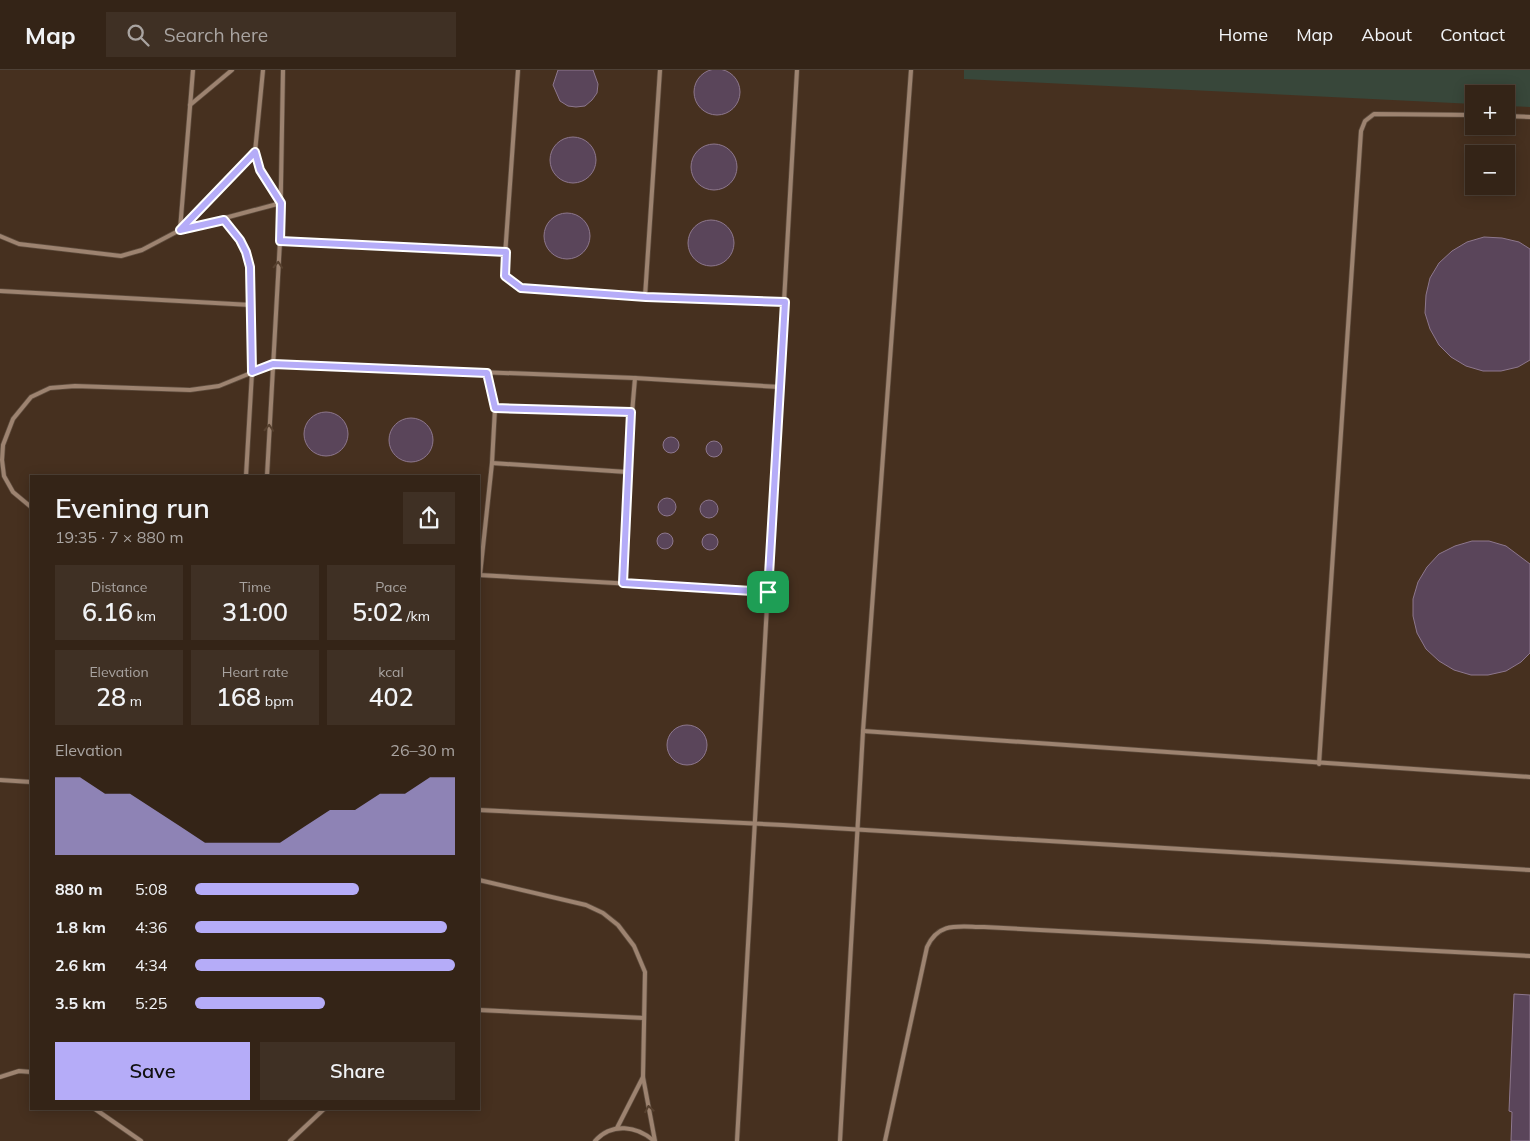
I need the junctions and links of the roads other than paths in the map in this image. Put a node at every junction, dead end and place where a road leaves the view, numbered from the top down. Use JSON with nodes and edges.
{"nodes":[{"id":1,"x":193,"y":70,"type":"edge"},
{"id":2,"x":232,"y":70,"type":"edge"},
{"id":3,"x":263,"y":70,"type":"edge"},
{"id":4,"x":283,"y":70,"type":"edge"},
{"id":5,"x":518,"y":70,"type":"edge"},
{"id":6,"x":660,"y":70,"type":"edge"},
{"id":7,"x":797,"y":70,"type":"edge"},
{"id":8,"x":911,"y":70,"type":"edge"},
{"id":9,"x":190,"y":105,"type":"junction"},
{"id":10,"x":1465,"y":115,"type":"edge"},
{"id":11,"x":1515,"y":116,"type":"edge"},
{"id":12,"x":1530,"y":117,"type":"edge"},
{"id":13,"x":255,"y":152,"type":"junction"},
{"id":14,"x":281,"y":203,"type":"junction"},
{"id":15,"x":224,"y":220,"type":"junction"},
{"id":16,"x":180,"y":230,"type":"junction"},
{"id":17,"x":0,"y":236,"type":"edge"},
{"id":18,"x":280,"y":241,"type":"junction"},
{"id":19,"x":506,"y":252,"type":"junction"},
{"id":20,"x":0,"y":291,"type":"edge"},
{"id":21,"x":646,"y":297,"type":"junction"},
{"id":22,"x":785,"y":302,"type":"junction"},
{"id":23,"x":251,"y":305,"type":"junction"},
{"id":24,"x":273,"y":364,"type":"junction"},
{"id":25,"x":252,"y":372,"type":"junction"},
{"id":26,"x":487,"y":373,"type":"junction"},
{"id":27,"x":635,"y":378,"type":"junction"},
{"id":28,"x":780,"y":387,"type":"junction"},
{"id":29,"x":495,"y":408,"type":"junction"},
{"id":30,"x":631,"y":412,"type":"junction"},
{"id":31,"x":492,"y":463,"type":"junction"},
{"id":32,"x":627,"y":472,"type":"junction"},
{"id":33,"x":246,"y":475,"type":"edge"},
{"id":34,"x":266,"y":475,"type":"edge"},
{"id":35,"x":30,"y":506,"type":"edge"},
{"id":36,"x":480,"y":566,"type":"edge"},
{"id":37,"x":480,"y":575,"type":"edge"},
{"id":38,"x":623,"y":583,"type":"junction"},
{"id":39,"x":768,"y":592,"type":"junction"},
{"id":40,"x":863,"y":731,"type":"junction"},
{"id":41,"x":1319,"y":764,"type":"junction"},
{"id":42,"x":1530,"y":777,"type":"edge"},
{"id":43,"x":0,"y":780,"type":"edge"},
{"id":44,"x":30,"y":782,"type":"edge"},
{"id":45,"x":480,"y":810,"type":"edge"},
{"id":46,"x":754,"y":825,"type":"junction"},
{"id":47,"x":858,"y":831,"type":"junction"},
{"id":48,"x":1530,"y":870,"type":"edge"},
{"id":49,"x":480,"y":880,"type":"edge"},
{"id":50,"x":1530,"y":956,"type":"edge"},
{"id":51,"x":480,"y":1010,"type":"edge"},
{"id":52,"x":644,"y":1018,"type":"junction"},
{"id":53,"x":30,"y":1072,"type":"edge"},
{"id":54,"x":0,"y":1077,"type":"edge"},
{"id":55,"x":643,"y":1077,"type":"junction"},
{"id":56,"x":96,"y":1110,"type":"edge"},
{"id":57,"x":323,"y":1110,"type":"edge"},
{"id":58,"x":617,"y":1129,"type":"junction"},
{"id":59,"x":141,"y":1141,"type":"edge"},
{"id":60,"x":290,"y":1141,"type":"edge"},
{"id":61,"x":595,"y":1141,"type":"edge"},
{"id":62,"x":654,"y":1141,"type":"edge"},
{"id":63,"x":737,"y":1141,"type":"edge"},
{"id":64,"x":840,"y":1141,"type":"edge"},
{"id":65,"x":885,"y":1141,"type":"edge"}],
"edges":[{"from":1,"to":9,"type":"lane"},
{"from":2,"to":9,"type":"lane"},
{"from":3,"to":13,"type":"lane"},
{"from":4,"to":14,"type":"lane"},
{"from":5,"to":19,"type":"lane"},
{"from":6,"to":21,"type":"lane"},
{"from":7,"to":22,"type":"lane"},
{"from":8,"to":40,"type":"lane"},
{"from":9,"to":16,"type":"lane"},
{"from":10,"to":41,"type":"lane"},
{"from":11,"to":12,"type":"lane"},
{"from":13,"to":14,"type":"lane"},
{"from":13,"to":16,"type":"lane"},
{"from":14,"to":15,"type":"lane"},
{"from":14,"to":18,"type":"lane"},
{"from":15,"to":16,"type":"lane"},
{"from":15,"to":23,"type":"lane"},
{"from":16,"to":17,"type":"lane"},
{"from":18,"to":19,"type":"lane"},
{"from":24,"to":18,"type":"lane","one_way":true},
{"from":19,"to":21,"type":"lane"},
{"from":20,"to":23,"type":"lane"},
{"from":21,"to":22,"type":"lane"},
{"from":22,"to":28,"type":"lane"},
{"from":23,"to":25,"type":"lane"},
{"from":24,"to":25,"type":"lane"},
{"from":24,"to":26,"type":"lane"},
{"from":34,"to":24,"type":"lane","one_way":true},
{"from":25,"to":33,"type":"lane"},
{"from":25,"to":35,"type":"lane"},
{"from":26,"to":27,"type":"lane"},
{"from":26,"to":29,"type":"lane"},
{"from":27,"to":28,"type":"lane"},
{"from":27,"to":30,"type":"lane"},
{"from":28,"to":39,"type":"lane"},
{"from":29,"to":30,"type":"lane"},
{"from":29,"to":31,"type":"lane"},
{"from":30,"to":32,"type":"lane"},
{"from":31,"to":32,"type":"lane"},
{"from":31,"to":36,"type":"lane"},
{"from":32,"to":38,"type":"lane"},
{"from":37,"to":38,"type":"lane"},
{"from":38,"to":39,"type":"lane"},
{"from":39,"to":46,"type":"lane"},
{"from":40,"to":41,"type":"lane"},
{"from":40,"to":47,"type":"lane"},
{"from":41,"to":42,"type":"lane"},
{"from":43,"to":44,"type":"lane"},
{"from":45,"to":46,"type":"lane"},
{"from":46,"to":47,"type":"lane"},
{"from":46,"to":63,"type":"lane"},
{"from":47,"to":48,"type":"lane"},
{"from":47,"to":64,"type":"lane"},
{"from":49,"to":52,"type":"lane"},
{"from":50,"to":65,"type":"lane"},
{"from":51,"to":52,"type":"lane"},
{"from":52,"to":55,"type":"lane"},
{"from":53,"to":54,"type":"lane"},
{"from":55,"to":58,"type":"lane"},
{"from":62,"to":55,"type":"lane","one_way":true},
{"from":56,"to":59,"type":"lane"},
{"from":57,"to":60,"type":"lane"},
{"from":58,"to":61,"type":"lane"},
{"from":58,"to":62,"type":"lane"}]}
